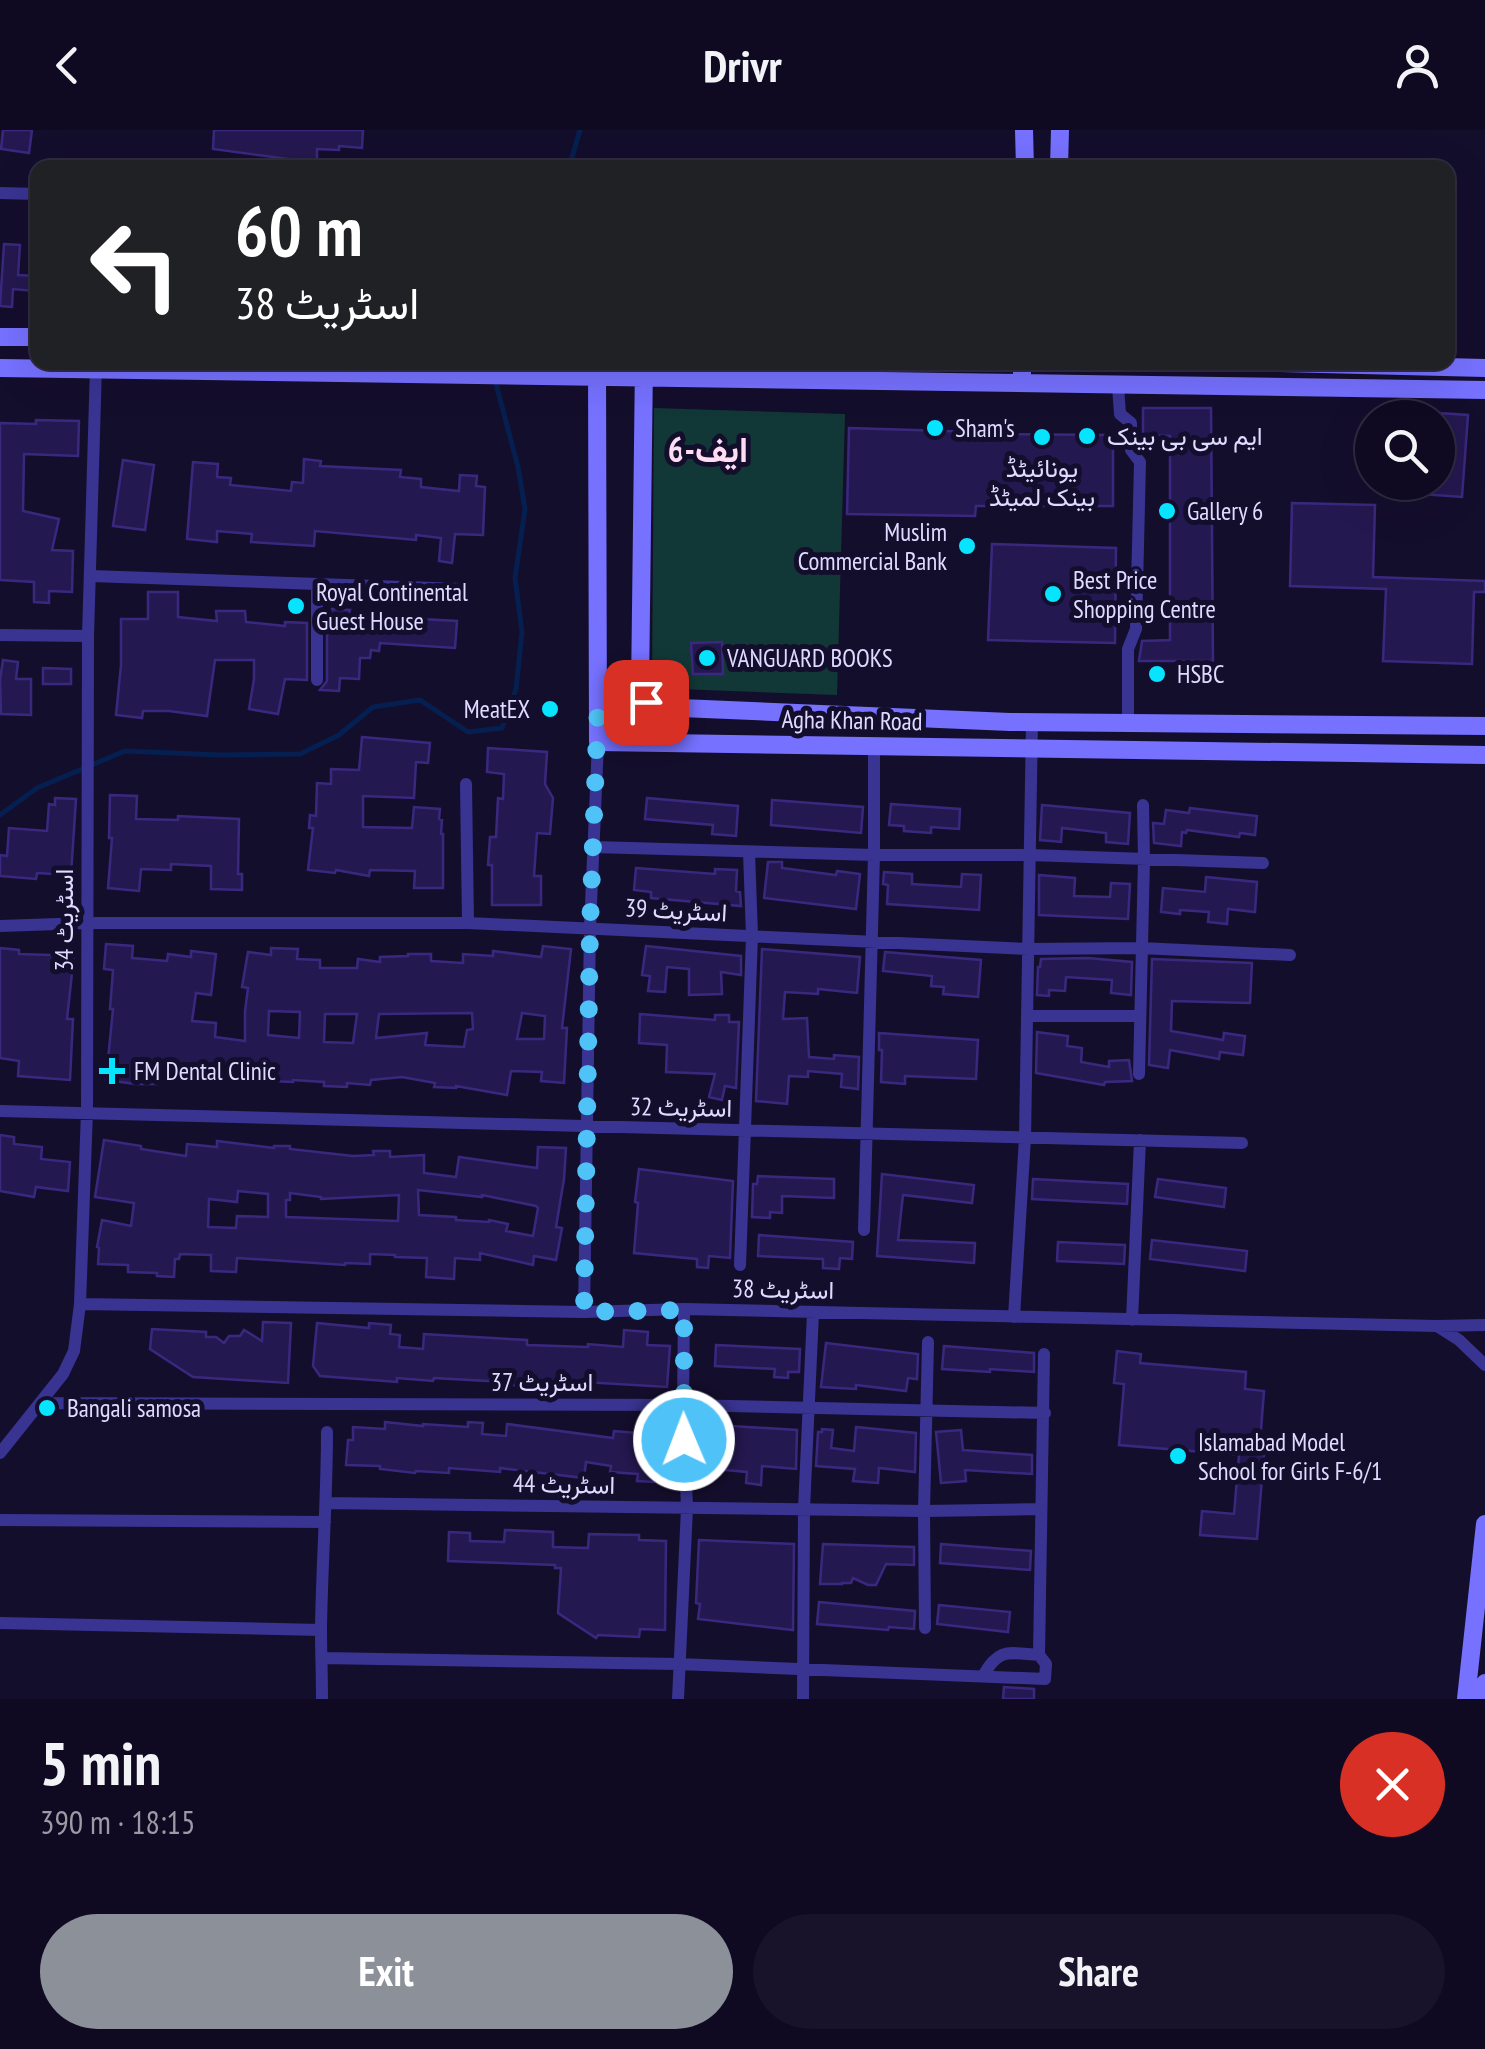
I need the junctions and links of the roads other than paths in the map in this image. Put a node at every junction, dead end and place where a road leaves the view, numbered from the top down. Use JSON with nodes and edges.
{"nodes":[{"id":1,"x":1024,"y":130,"type":"edge"},
{"id":2,"x":1060,"y":130,"type":"edge"},
{"id":3,"x":1024,"y":160,"type":"edge"},
{"id":4,"x":1060,"y":160,"type":"edge"},
{"id":5,"x":0,"y":193,"type":"edge"},
{"id":6,"x":30,"y":194,"type":"edge"},
{"id":7,"x":0,"y":337,"type":"edge"},
{"id":8,"x":30,"y":338,"type":"edge"},
{"id":9,"x":30,"y":367,"type":"edge"},
{"id":10,"x":1455,"y":367,"type":"edge"},
{"id":11,"x":0,"y":368,"type":"edge"},
{"id":12,"x":1485,"y":368,"type":"edge"},
{"id":13,"x":96,"y":370,"type":"edge"},
{"id":14,"x":251,"y":370,"type":"edge"},
{"id":15,"x":597,"y":370,"type":"edge"},
{"id":16,"x":644,"y":370,"type":"edge"},
{"id":17,"x":1022,"y":370,"type":"edge"},
{"id":18,"x":1057,"y":370,"type":"edge"},
{"id":19,"x":1370,"y":370,"type":"edge"},
{"id":20,"x":1022,"y":384,"type":"junction"},
{"id":21,"x":1056,"y":384,"type":"junction"},
{"id":22,"x":1118,"y":386,"type":"junction"},
{"id":23,"x":1369,"y":388,"type":"junction"},
{"id":24,"x":1485,"y":390,"type":"edge"},
{"id":25,"x":92,"y":576,"type":"junction"},
{"id":26,"x":317,"y":584,"type":"junction"},
{"id":27,"x":461,"y":589,"type":"dead end"},
{"id":28,"x":0,"y":635,"type":"edge"},
{"id":29,"x":88,"y":636,"type":"junction"},
{"id":30,"x":317,"y":680,"type":"dead end"},
{"id":31,"x":652,"y":704,"type":"junction"},
{"id":32,"x":598,"y":705,"type":"junction"},
{"id":33,"x":844,"y":715,"type":"junction"},
{"id":34,"x":1032,"y":722,"type":"junction"},
{"id":35,"x":1128,"y":722,"type":"junction"},
{"id":36,"x":1485,"y":726,"type":"edge"},
{"id":37,"x":598,"y":742,"type":"junction"},
{"id":38,"x":654,"y":742,"type":"junction"},
{"id":39,"x":843,"y":745,"type":"junction"},
{"id":40,"x":874,"y":746,"type":"junction"},
{"id":41,"x":1032,"y":748,"type":"junction"},
{"id":42,"x":1485,"y":755,"type":"edge"},
{"id":43,"x":466,"y":784,"type":"dead end"},
{"id":44,"x":1143,"y":805,"type":"dead end"},
{"id":45,"x":593,"y":847,"type":"junction"},
{"id":46,"x":749,"y":852,"type":"junction"},
{"id":47,"x":1030,"y":855,"type":"junction"},
{"id":48,"x":874,"y":856,"type":"junction"},
{"id":49,"x":1144,"y":859,"type":"junction"},
{"id":50,"x":1262,"y":864,"type":"dead end"},
{"id":51,"x":86,"y":923,"type":"junction"},
{"id":52,"x":468,"y":923,"type":"junction"},
{"id":53,"x":0,"y":926,"type":"edge"},
{"id":54,"x":590,"y":928,"type":"junction"},
{"id":55,"x":752,"y":936,"type":"junction"},
{"id":56,"x":870,"y":941,"type":"junction"},
{"id":57,"x":1141,"y":948,"type":"junction"},
{"id":58,"x":1028,"y":949,"type":"junction"},
{"id":59,"x":1290,"y":955,"type":"dead end"},
{"id":60,"x":1026,"y":1016,"type":"junction"},
{"id":61,"x":1140,"y":1016,"type":"junction"},
{"id":62,"x":1140,"y":1074,"type":"dead end"},
{"id":63,"x":0,"y":1110,"type":"edge"},
{"id":64,"x":87,"y":1111,"type":"junction"},
{"id":65,"x":588,"y":1127,"type":"junction"},
{"id":66,"x":746,"y":1131,"type":"junction"},
{"id":67,"x":866,"y":1134,"type":"junction"},
{"id":68,"x":1025,"y":1138,"type":"junction"},
{"id":69,"x":1140,"y":1140,"type":"junction"},
{"id":70,"x":1242,"y":1142,"type":"dead end"},
{"id":71,"x":864,"y":1230,"type":"dead end"},
{"id":72,"x":740,"y":1265,"type":"dead end"},
{"id":73,"x":80,"y":1304,"type":"junction"},
{"id":74,"x":684,"y":1310,"type":"junction"},
{"id":75,"x":584,"y":1312,"type":"junction"},
{"id":76,"x":814,"y":1313,"type":"junction"},
{"id":77,"x":1014,"y":1318,"type":"junction"},
{"id":78,"x":1132,"y":1320,"type":"junction"},
{"id":79,"x":1485,"y":1325,"type":"edge"},
{"id":80,"x":1437,"y":1326,"type":"junction"},
{"id":81,"x":928,"y":1342,"type":"dead end"},
{"id":82,"x":1044,"y":1354,"type":"dead end"},
{"id":83,"x":1485,"y":1365,"type":"edge"},
{"id":84,"x":40,"y":1403,"type":"junction"},
{"id":85,"x":683,"y":1405,"type":"junction"},
{"id":86,"x":809,"y":1408,"type":"junction"},
{"id":87,"x":928,"y":1411,"type":"junction"},
{"id":88,"x":1044,"y":1413,"type":"junction"},
{"id":89,"x":327,"y":1432,"type":"dead end"},
{"id":90,"x":0,"y":1453,"type":"edge"},
{"id":91,"x":327,"y":1503,"type":"junction"},
{"id":92,"x":687,"y":1508,"type":"junction"},
{"id":93,"x":804,"y":1510,"type":"junction"},
{"id":94,"x":1040,"y":1510,"type":"junction"},
{"id":95,"x":924,"y":1511,"type":"junction"},
{"id":96,"x":0,"y":1520,"type":"edge"},
{"id":97,"x":324,"y":1522,"type":"junction"},
{"id":98,"x":1485,"y":1524,"type":"edge"},
{"id":99,"x":0,"y":1622,"type":"edge"},
{"id":100,"x":925,"y":1628,"type":"dead end"},
{"id":101,"x":321,"y":1630,"type":"junction"},
{"id":102,"x":1038,"y":1654,"type":"junction"},
{"id":103,"x":322,"y":1658,"type":"junction"},
{"id":104,"x":679,"y":1664,"type":"junction"},
{"id":105,"x":804,"y":1669,"type":"junction"},
{"id":106,"x":983,"y":1676,"type":"junction"},
{"id":107,"x":1485,"y":1683,"type":"edge"},
{"id":108,"x":322,"y":1699,"type":"edge"},
{"id":109,"x":678,"y":1699,"type":"edge"},
{"id":110,"x":803,"y":1699,"type":"edge"},
{"id":111,"x":1466,"y":1699,"type":"edge"},
{"id":112,"x":1483,"y":1699,"type":"edge"}],
"edges":[{"from":1,"to":3,"type":"street"},
{"from":2,"to":4,"type":"street"},
{"from":5,"to":6,"type":"street"},
{"from":7,"to":8,"type":"street"},
{"from":9,"to":11,"type":"street"},
{"from":10,"to":12,"type":"street"},
{"from":13,"to":25,"type":"street","name":"اسٹریٹ 34"},
{"from":14,"to":15,"type":"street"},
{"from":15,"to":16,"type":"street"},
{"from":15,"to":32,"type":"street"},
{"from":16,"to":20,"type":"street"},
{"from":16,"to":31,"type":"street"},
{"from":17,"to":20,"type":"street"},
{"from":18,"to":21,"type":"street"},
{"from":19,"to":23,"type":"street"},
{"from":20,"to":21,"type":"street"},
{"from":21,"to":22,"type":"street"},
{"from":22,"to":23,"type":"street"},
{"from":22,"to":35,"type":"street"},
{"from":23,"to":24,"type":"street"},
{"from":25,"to":26,"type":"street"},
{"from":25,"to":29,"type":"street","name":"اسٹریٹ 34"},
{"from":26,"to":27,"type":"street"},
{"from":26,"to":30,"type":"street"},
{"from":28,"to":29,"type":"street"},
{"from":29,"to":51,"type":"street","name":"اسٹریٹ 34"},
{"from":31,"to":32,"type":"street","name":"Agha Khan Road"},
{"from":31,"to":33,"type":"street","name":"Agha Khan Road"},
{"from":31,"to":38,"type":"street"},
{"from":32,"to":37,"type":"street"},
{"from":33,"to":34,"type":"street","name":"Agha Khan Road"},
{"from":33,"to":39,"type":"street"},
{"from":34,"to":35,"type":"street","name":"Agha Khan Road"},
{"from":34,"to":41,"type":"street"},
{"from":35,"to":36,"type":"street","name":"Agha Khan Road"},
{"from":37,"to":38,"type":"street","name":"Agha Khan Road"},
{"from":37,"to":45,"type":"street"},
{"from":38,"to":39,"type":"street","name":"Agha Khan Road"},
{"from":39,"to":40,"type":"street","name":"Agha Khan Road"},
{"from":40,"to":41,"type":"street","name":"Agha Khan Road"},
{"from":40,"to":48,"type":"street"},
{"from":41,"to":42,"type":"street","name":"Agha Khan Road"},
{"from":41,"to":47,"type":"street"},
{"from":43,"to":52,"type":"street"},
{"from":44,"to":49,"type":"street"},
{"from":45,"to":46,"type":"street"},
{"from":45,"to":54,"type":"street"},
{"from":46,"to":48,"type":"street"},
{"from":46,"to":55,"type":"street"},
{"from":47,"to":48,"type":"street"},
{"from":47,"to":49,"type":"street"},
{"from":47,"to":58,"type":"street"},
{"from":48,"to":56,"type":"street"},
{"from":49,"to":50,"type":"street"},
{"from":49,"to":57,"type":"street"},
{"from":51,"to":52,"type":"street","name":"اسٹریٹ 39"},
{"from":51,"to":53,"type":"street","name":"اسٹریٹ 39"},
{"from":51,"to":64,"type":"street","name":"اسٹریٹ 34"},
{"from":52,"to":54,"type":"street","name":"اسٹریٹ 39"},
{"from":54,"to":55,"type":"street","name":"اسٹریٹ 39"},
{"from":54,"to":65,"type":"street"},
{"from":55,"to":56,"type":"street","name":"اسٹریٹ 39"},
{"from":55,"to":66,"type":"street"},
{"from":56,"to":58,"type":"street","name":"اسٹریٹ 39"},
{"from":56,"to":67,"type":"street"},
{"from":57,"to":58,"type":"street","name":"اسٹریٹ 39"},
{"from":57,"to":59,"type":"street","name":"اسٹریٹ 39"},
{"from":57,"to":61,"type":"street"},
{"from":58,"to":60,"type":"street"},
{"from":60,"to":61,"type":"street"},
{"from":60,"to":68,"type":"street"},
{"from":61,"to":62,"type":"street"},
{"from":63,"to":64,"type":"street","name":"اسٹریٹ 32"},
{"from":64,"to":65,"type":"street","name":"اسٹریٹ 32"},
{"from":64,"to":73,"type":"street","name":"اسٹریٹ 34"},
{"from":65,"to":66,"type":"street","name":"اسٹریٹ 32"},
{"from":65,"to":75,"type":"street"},
{"from":66,"to":67,"type":"street","name":"اسٹریٹ 32"},
{"from":66,"to":72,"type":"street"},
{"from":67,"to":68,"type":"street","name":"اسٹریٹ 32"},
{"from":67,"to":71,"type":"street"},
{"from":68,"to":69,"type":"street","name":"اسٹریٹ 32"},
{"from":68,"to":77,"type":"street"},
{"from":69,"to":70,"type":"street","name":"اسٹریٹ 32"},
{"from":69,"to":78,"type":"street"},
{"from":73,"to":75,"type":"street","name":"اسٹریٹ 38"},
{"from":73,"to":84,"type":"street","name":"اسٹریٹ 34"},
{"from":74,"to":75,"type":"street","name":"اسٹریٹ 38"},
{"from":74,"to":76,"type":"street","name":"اسٹریٹ 38"},
{"from":74,"to":85,"type":"street"},
{"from":76,"to":77,"type":"street","name":"اسٹریٹ 38"},
{"from":76,"to":86,"type":"street"},
{"from":77,"to":78,"type":"street","name":"اسٹریٹ 38"},
{"from":78,"to":80,"type":"street","name":"اسٹریٹ 38"},
{"from":79,"to":80,"type":"street","name":"اسٹریٹ 38"},
{"from":80,"to":83,"type":"street"},
{"from":81,"to":87,"type":"street"},
{"from":82,"to":88,"type":"street"},
{"from":84,"to":85,"type":"street","name":"اسٹریٹ 37"},
{"from":84,"to":90,"type":"street","name":"اسٹریٹ 34"},
{"from":85,"to":86,"type":"street","name":"اسٹریٹ 37"},
{"from":85,"to":92,"type":"street"},
{"from":86,"to":87,"type":"street","name":"اسٹریٹ 37"},
{"from":86,"to":93,"type":"street"},
{"from":87,"to":88,"type":"street","name":"اسٹریٹ 37"},
{"from":87,"to":95,"type":"street"},
{"from":88,"to":94,"type":"street"},
{"from":89,"to":91,"type":"street"},
{"from":91,"to":92,"type":"street","name":"اسٹریٹ 44"},
{"from":91,"to":97,"type":"street"},
{"from":92,"to":93,"type":"street","name":"اسٹریٹ 44"},
{"from":92,"to":104,"type":"street"},
{"from":93,"to":95,"type":"street","name":"اسٹریٹ 44"},
{"from":93,"to":105,"type":"street"},
{"from":94,"to":95,"type":"street","name":"اسٹریٹ 44"},
{"from":94,"to":102,"type":"street"},
{"from":95,"to":100,"type":"street"},
{"from":96,"to":97,"type":"street"},
{"from":97,"to":101,"type":"street"},
{"from":98,"to":111,"type":"street"},
{"from":99,"to":101,"type":"street"},
{"from":101,"to":103,"type":"street"},
{"from":102,"to":106,"type":"street"},
{"from":102,"to":106,"type":"street"},
{"from":103,"to":104,"type":"street"},
{"from":103,"to":108,"type":"street"},
{"from":104,"to":105,"type":"street"},
{"from":104,"to":109,"type":"street"},
{"from":105,"to":106,"type":"street"},
{"from":105,"to":110,"type":"street"},
{"from":107,"to":112,"type":"street"}]}
